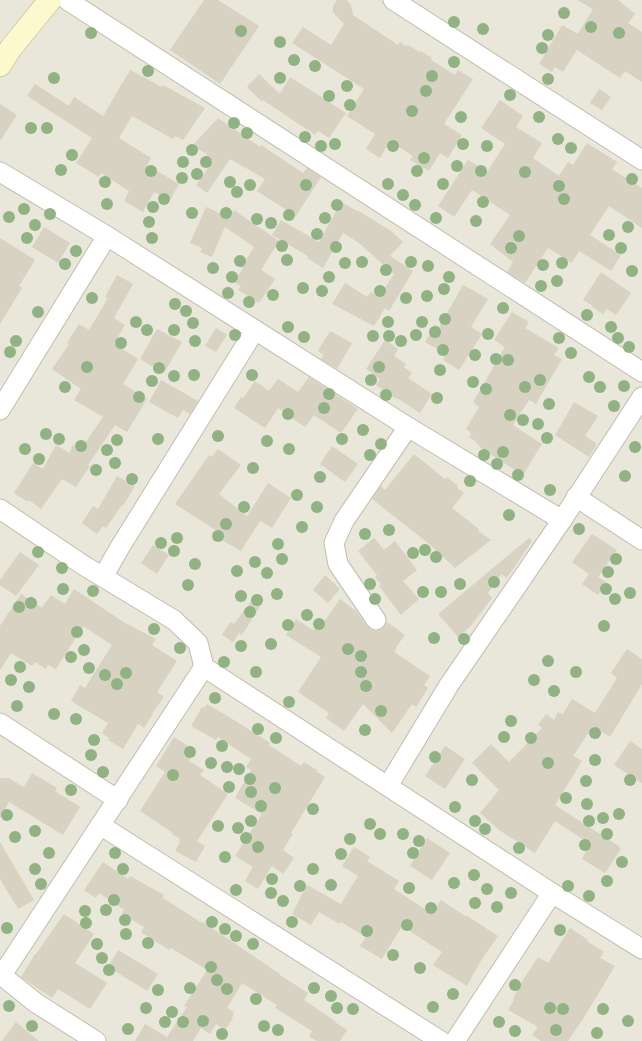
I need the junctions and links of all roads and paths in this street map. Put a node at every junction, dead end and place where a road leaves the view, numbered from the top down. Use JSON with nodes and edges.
{"nodes":[{"id":1,"x":50,"y":0,"type":"edge"},
{"id":2,"x":67,"y":0,"type":"edge"},
{"id":3,"x":393,"y":0,"type":"edge"},
{"id":4,"x":0,"y":65,"type":"edge"},
{"id":5,"x":642,"y":160,"type":"edge"},
{"id":6,"x":0,"y":172,"type":"edge"},
{"id":7,"x":107,"y":236,"type":"junction"},
{"id":8,"x":255,"y":330,"type":"junction"},
{"id":9,"x":642,"y":372,"type":"edge"},
{"id":10,"x":642,"y":397,"type":"edge"},
{"id":11,"x":0,"y":410,"type":"edge"},
{"id":12,"x":408,"y":428,"type":"junction"},
{"id":13,"x":576,"y":497,"type":"junction"},
{"id":14,"x":1,"y":513,"type":"edge"},
{"id":15,"x":562,"y":520,"type":"junction"},
{"id":16,"x":642,"y":540,"type":"edge"},
{"id":17,"x":103,"y":577,"type":"junction"},
{"id":18,"x":376,"y":620,"type":"dead end"},
{"id":19,"x":204,"y":667,"type":"junction"},
{"id":20,"x":0,"y":723,"type":"edge"},
{"id":21,"x":388,"y":786,"type":"junction"},
{"id":22,"x":118,"y":800,"type":"junction"},
{"id":23,"x":100,"y":825,"type":"junction"},
{"id":24,"x":552,"y":893,"type":"junction"},
{"id":25,"x":642,"y":949,"type":"edge"},
{"id":26,"x":1,"y":975,"type":"edge"},
{"id":27,"x":96,"y":1041,"type":"edge"},
{"id":28,"x":441,"y":1041,"type":"edge"},
{"id":29,"x":455,"y":1041,"type":"edge"}],
"edges":[{"from":1,"to":4,"type":"street"},
{"from":2,"to":9,"type":"street"},
{"from":3,"to":5,"type":"street"},
{"from":6,"to":7,"type":"street"},
{"from":7,"to":8,"type":"street"},
{"from":7,"to":11,"type":"street"},
{"from":8,"to":12,"type":"street"},
{"from":8,"to":17,"type":"street"},
{"from":10,"to":13,"type":"street"},
{"from":12,"to":15,"type":"street"},
{"from":12,"to":18,"type":"street"},
{"from":13,"to":15,"type":"street"},
{"from":13,"to":16,"type":"street"},
{"from":14,"to":17,"type":"street"},
{"from":15,"to":21,"type":"street"},
{"from":17,"to":19,"type":"street"},
{"from":19,"to":21,"type":"street"},
{"from":19,"to":22,"type":"street"},
{"from":20,"to":22,"type":"street"},
{"from":21,"to":24,"type":"street"},
{"from":22,"to":23,"type":"street"},
{"from":23,"to":26,"type":"street"},
{"from":23,"to":28,"type":"street"},
{"from":24,"to":25,"type":"street"},
{"from":24,"to":29,"type":"street"},
{"from":26,"to":27,"type":"street"}]}
